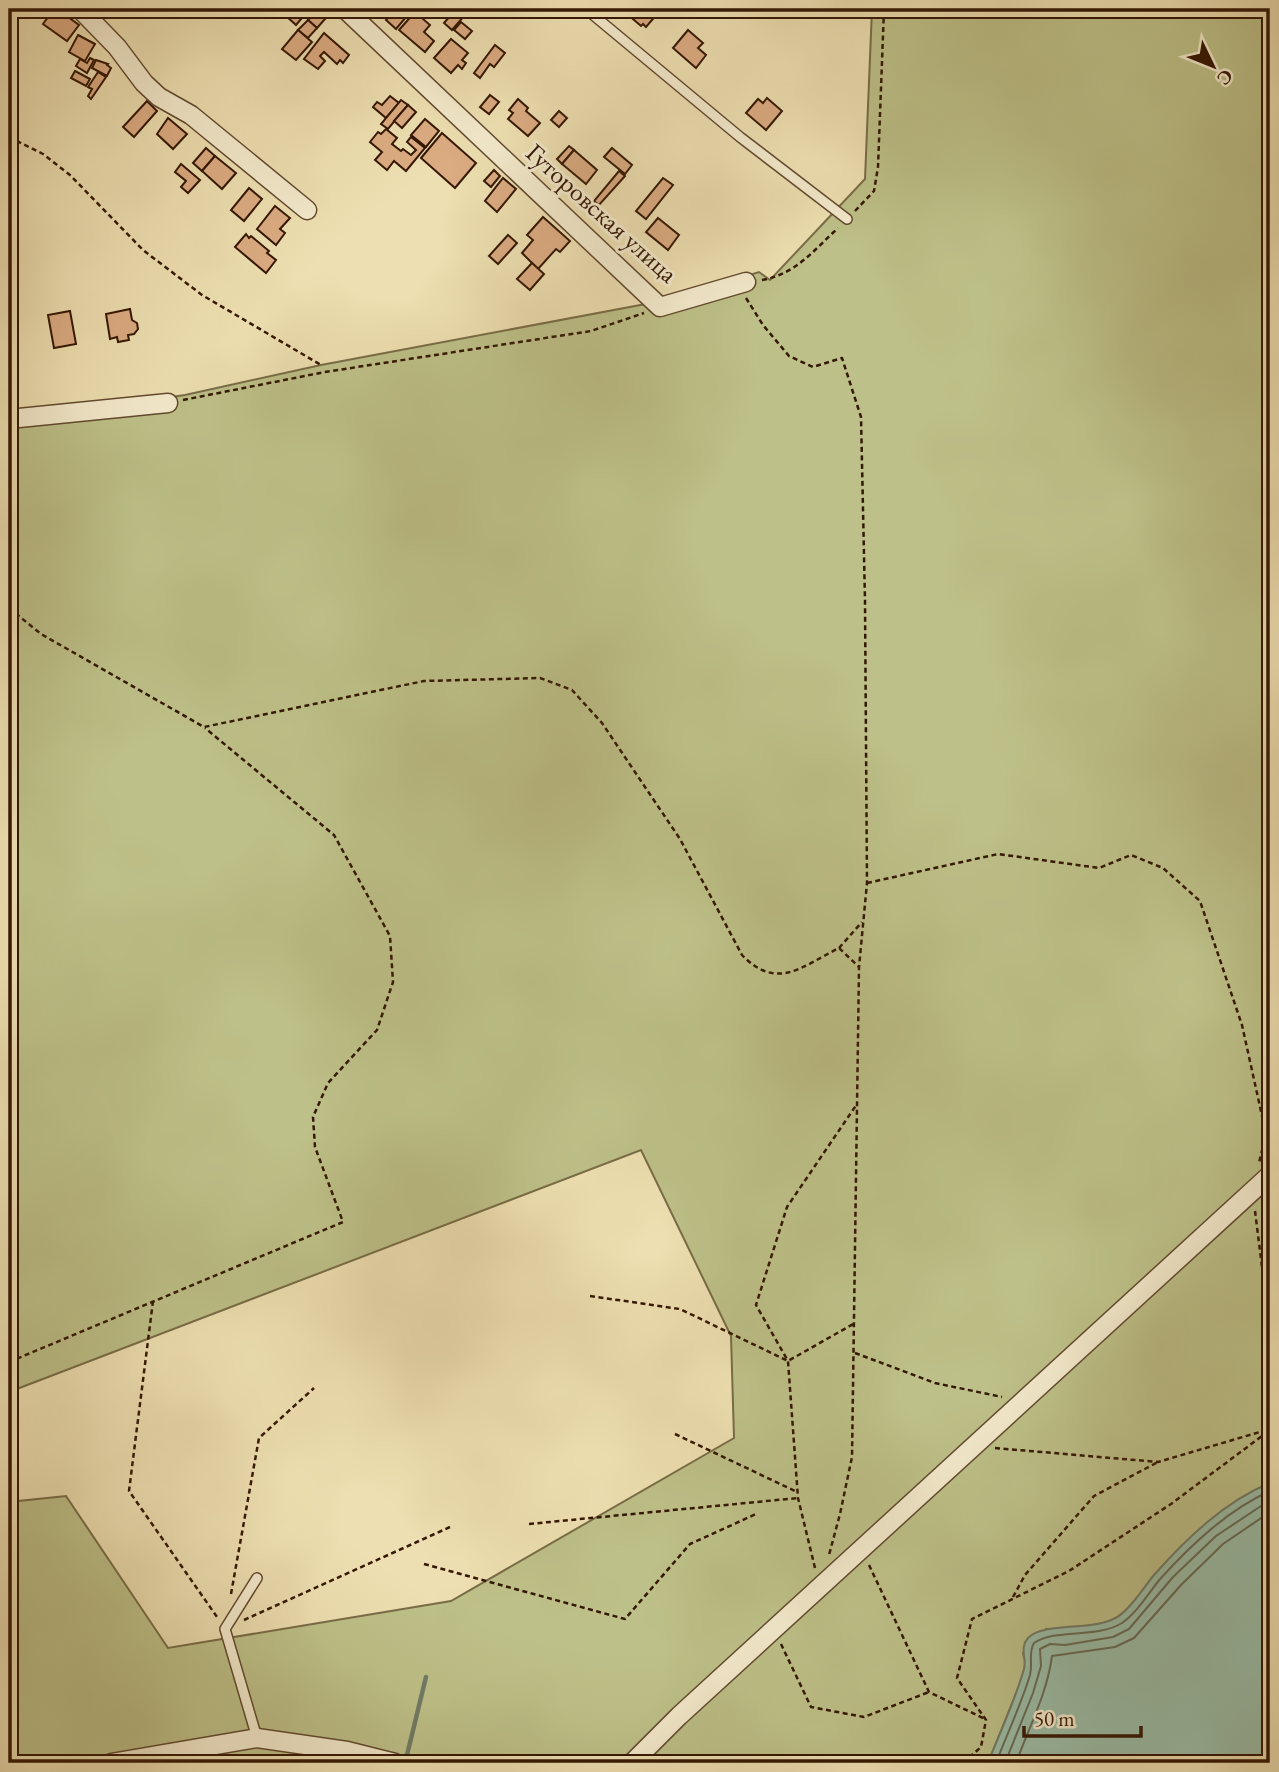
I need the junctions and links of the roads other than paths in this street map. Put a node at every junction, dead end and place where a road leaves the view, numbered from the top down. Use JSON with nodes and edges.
{"nodes":[{"id":1,"x":80,"y":9,"type":"edge"},
{"id":2,"x":345,"y":9,"type":"edge"},
{"id":3,"x":586,"y":9,"type":"edge"},
{"id":4,"x":307,"y":209,"type":"dead end"},
{"id":5,"x":847,"y":219,"type":"road end"},
{"id":6,"x":746,"y":282,"type":"road end"},
{"id":7,"x":168,"y":403,"type":"road end"},
{"id":8,"x":9,"y":419,"type":"edge"},
{"id":9,"x":1270,"y":1175,"type":"edge"},
{"id":10,"x":257,"y":1578,"type":"dead end"},
{"id":11,"x":257,"y":1738,"type":"junction"},
{"id":12,"x":111,"y":1763,"type":"edge"},
{"id":13,"x":395,"y":1763,"type":"edge"},
{"id":14,"x":632,"y":1763,"type":"edge"}],
"edges":[{"from":1,"to":4,"type":"street"},
{"from":2,"to":6,"type":"street","name":"Гуторовская улица"},
{"from":3,"to":5,"type":"lane"},
{"from":7,"to":8,"type":"street"},
{"from":9,"to":14,"type":"street"},
{"from":10,"to":11,"type":"lane"},
{"from":11,"to":12,"type":"street"},
{"from":11,"to":13,"type":"street"}]}
